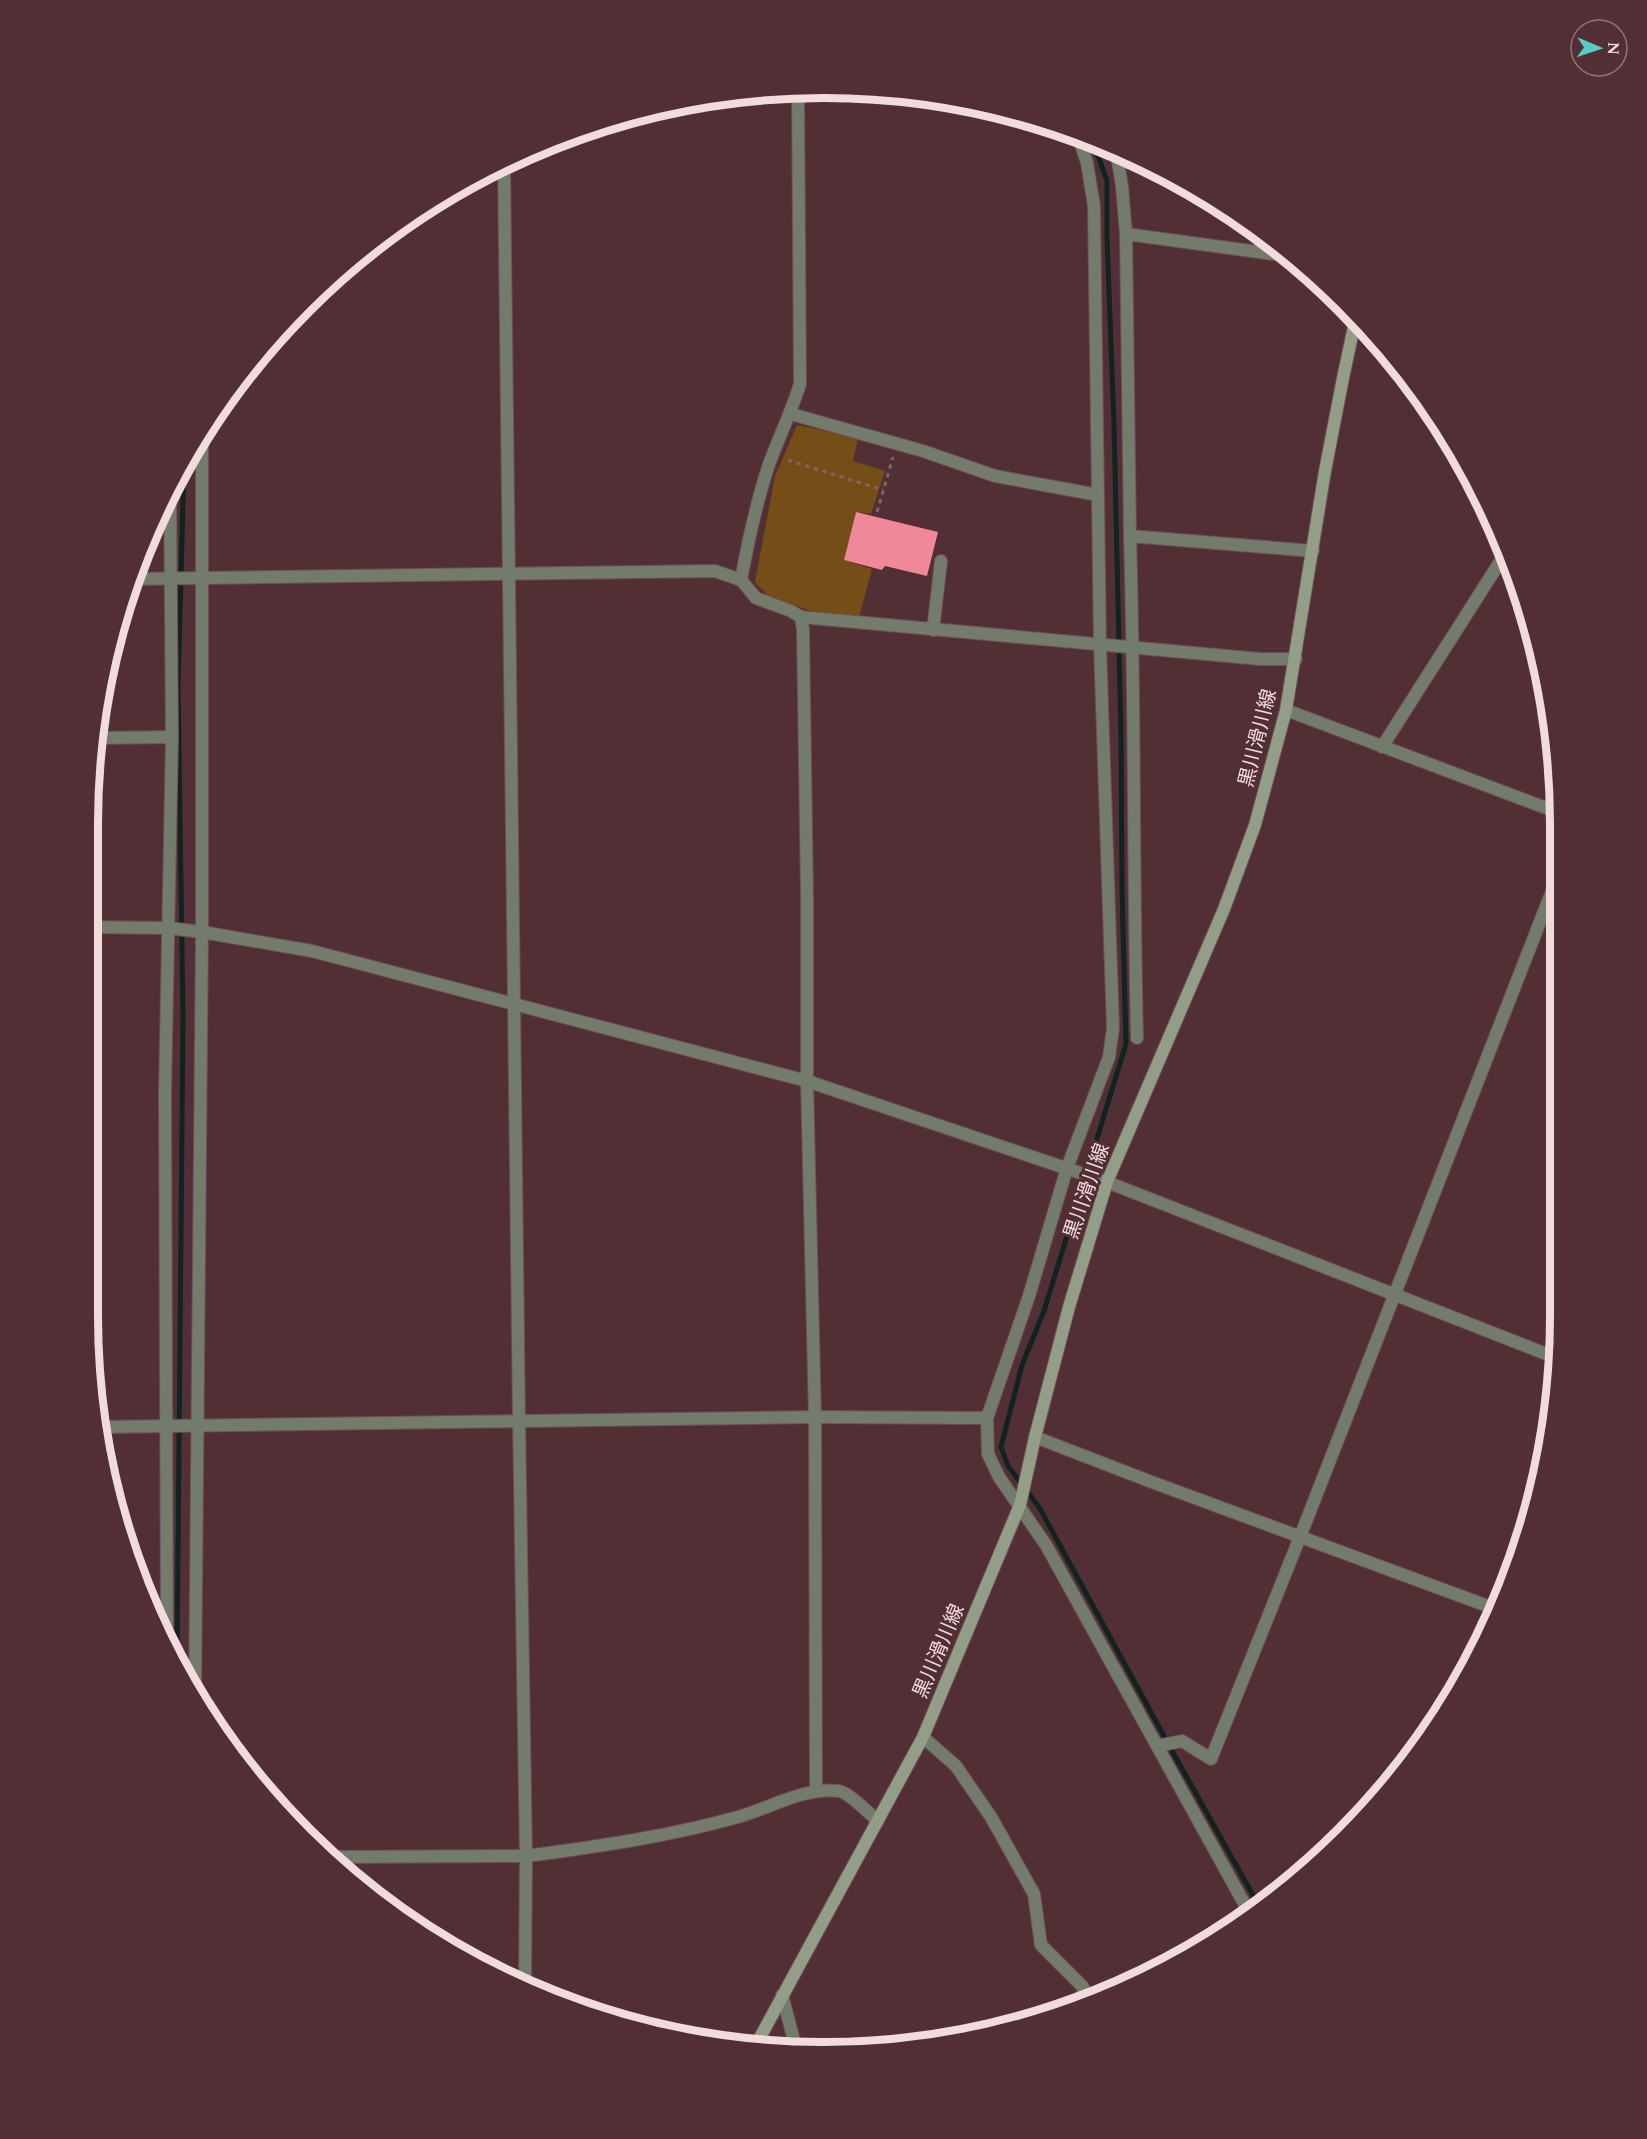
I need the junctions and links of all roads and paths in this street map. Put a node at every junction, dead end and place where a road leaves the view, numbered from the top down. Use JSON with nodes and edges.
{"nodes":[{"id":1,"x":798,"y":99,"type":"edge"},
{"id":2,"x":1081,"y":145,"type":"edge"},
{"id":3,"x":1118,"y":160,"type":"edge"},
{"id":4,"x":504,"y":171,"type":"edge"},
{"id":5,"x":1126,"y":234,"type":"junction"},
{"id":6,"x":1272,"y":254,"type":"edge"},
{"id":7,"x":1354,"y":328,"type":"edge"},
{"id":8,"x":791,"y":414,"type":"junction"},
{"id":9,"x":896,"y":443,"type":"junction"},
{"id":10,"x":202,"y":449,"type":"edge"},
{"id":11,"x":788,"y":460,"type":"dead end"},
{"id":12,"x":883,"y":490,"type":"junction"},
{"id":13,"x":1098,"y":495,"type":"junction"},
{"id":14,"x":170,"y":507,"type":"edge"},
{"id":15,"x":877,"y":512,"type":"dead end"},
{"id":16,"x":1130,"y":536,"type":"junction"},
{"id":17,"x":1313,"y":551,"type":"junction"},
{"id":18,"x":941,"y":561,"type":"dead end"},
{"id":19,"x":1500,"y":562,"type":"edge"},
{"id":20,"x":509,"y":573,"type":"junction"},
{"id":21,"x":201,"y":577,"type":"junction"},
{"id":22,"x":170,"y":578,"type":"junction"},
{"id":23,"x":140,"y":579,"type":"edge"},
{"id":24,"x":741,"y":580,"type":"junction"},
{"id":25,"x":801,"y":618,"type":"junction"},
{"id":26,"x":933,"y":630,"type":"junction"},
{"id":27,"x":1100,"y":645,"type":"junction"},
{"id":28,"x":1133,"y":648,"type":"junction"},
{"id":29,"x":1296,"y":659,"type":"junction"},
{"id":30,"x":1286,"y":710,"type":"junction"},
{"id":31,"x":172,"y":737,"type":"junction"},
{"id":32,"x":103,"y":738,"type":"edge"},
{"id":33,"x":1382,"y":747,"type":"junction"},
{"id":34,"x":1549,"y":809,"type":"edge"},
{"id":35,"x":1550,"y":896,"type":"edge"},
{"id":36,"x":98,"y":927,"type":"edge"},
{"id":37,"x":169,"y":928,"type":"junction"},
{"id":38,"x":198,"y":932,"type":"junction"},
{"id":39,"x":513,"y":1003,"type":"junction"},
{"id":40,"x":1137,"y":1038,"type":"dead end"},
{"id":41,"x":807,"y":1081,"type":"junction"},
{"id":42,"x":1067,"y":1168,"type":"junction"},
{"id":43,"x":1107,"y":1182,"type":"junction"},
{"id":44,"x":1394,"y":1295,"type":"junction"},
{"id":45,"x":1548,"y":1355,"type":"edge"},
{"id":46,"x":815,"y":1418,"type":"junction"},
{"id":47,"x":987,"y":1418,"type":"junction"},
{"id":48,"x":519,"y":1421,"type":"junction"},
{"id":49,"x":165,"y":1426,"type":"junction"},
{"id":50,"x":198,"y":1426,"type":"junction"},
{"id":51,"x":107,"y":1427,"type":"edge"},
{"id":52,"x":1035,"y":1437,"type":"junction"},
{"id":53,"x":1020,"y":1505,"type":"junction"},
{"id":54,"x":1300,"y":1537,"type":"junction"},
{"id":55,"x":1488,"y":1606,"type":"edge"},
{"id":56,"x":167,"y":1625,"type":"edge"},
{"id":57,"x":195,"y":1678,"type":"edge"},
{"id":58,"x":923,"y":1737,"type":"junction"},
{"id":59,"x":1157,"y":1746,"type":"junction"},
{"id":60,"x":816,"y":1791,"type":"junction"},
{"id":61,"x":878,"y":1821,"type":"junction"},
{"id":62,"x":526,"y":1856,"type":"junction"},
{"id":63,"x":341,"y":1857,"type":"edge"},
{"id":64,"x":1245,"y":1906,"type":"edge"},
{"id":65,"x":525,"y":1977,"type":"edge"},
{"id":66,"x":1083,"y":1993,"type":"edge"},
{"id":67,"x":782,"y":1995,"type":"junction"},
{"id":68,"x":759,"y":2038,"type":"edge"},
{"id":69,"x":794,"y":2041,"type":"edge"}],
"edges":[{"from":1,"to":8,"type":"street"},
{"from":2,"to":13,"type":"street"},
{"from":3,"to":5,"type":"street"},
{"from":4,"to":20,"type":"street"},
{"from":5,"to":6,"type":"street"},
{"from":5,"to":16,"type":"street"},
{"from":7,"to":17,"type":"main road","name":"黒川滑川線"},
{"from":8,"to":9,"type":"street"},
{"from":8,"to":24,"type":"street"},
{"from":9,"to":12,"type":"path"},
{"from":9,"to":13,"type":"street"},
{"from":10,"to":21,"type":"street"},
{"from":11,"to":12,"type":"path"},
{"from":12,"to":15,"type":"path"},
{"from":13,"to":27,"type":"street"},
{"from":14,"to":22,"type":"street"},
{"from":16,"to":17,"type":"street"},
{"from":16,"to":28,"type":"street"},
{"from":17,"to":29,"type":"main road","name":"黒川滑川線"},
{"from":18,"to":26,"type":"street"},
{"from":19,"to":33,"type":"street"},
{"from":20,"to":21,"type":"street"},
{"from":20,"to":24,"type":"street"},
{"from":20,"to":39,"type":"street"},
{"from":21,"to":22,"type":"street"},
{"from":21,"to":38,"type":"street"},
{"from":22,"to":23,"type":"street"},
{"from":22,"to":31,"type":"street"},
{"from":24,"to":25,"type":"street"},
{"from":25,"to":26,"type":"street"},
{"from":25,"to":41,"type":"street"},
{"from":26,"to":27,"type":"street"},
{"from":27,"to":28,"type":"street"},
{"from":27,"to":42,"type":"street"},
{"from":28,"to":29,"type":"street"},
{"from":28,"to":40,"type":"street"},
{"from":29,"to":30,"type":"main road","name":"黒川滑川線"},
{"from":30,"to":33,"type":"street"},
{"from":30,"to":43,"type":"main road","name":"黒川滑川線"},
{"from":31,"to":32,"type":"street"},
{"from":31,"to":37,"type":"street"},
{"from":33,"to":34,"type":"street"},
{"from":35,"to":44,"type":"street"},
{"from":36,"to":37,"type":"street"},
{"from":37,"to":38,"type":"street"},
{"from":37,"to":49,"type":"street"},
{"from":38,"to":39,"type":"street"},
{"from":38,"to":50,"type":"street"},
{"from":39,"to":41,"type":"street"},
{"from":39,"to":48,"type":"street"},
{"from":41,"to":42,"type":"street"},
{"from":41,"to":46,"type":"street"},
{"from":42,"to":43,"type":"street"},
{"from":42,"to":47,"type":"street"},
{"from":43,"to":44,"type":"street"},
{"from":43,"to":52,"type":"main road","name":"黒川滑川線"},
{"from":44,"to":45,"type":"street"},
{"from":44,"to":54,"type":"street"},
{"from":46,"to":47,"type":"street"},
{"from":46,"to":48,"type":"street"},
{"from":46,"to":60,"type":"street"},
{"from":47,"to":53,"type":"street"},
{"from":48,"to":50,"type":"street"},
{"from":48,"to":62,"type":"street"},
{"from":49,"to":50,"type":"street"},
{"from":49,"to":51,"type":"street"},
{"from":49,"to":56,"type":"street"},
{"from":50,"to":57,"type":"street"},
{"from":52,"to":53,"type":"main road","name":"黒川滑川線"},
{"from":52,"to":54,"type":"street"},
{"from":53,"to":58,"type":"main road","name":"黒川滑川線"},
{"from":53,"to":59,"type":"street"},
{"from":54,"to":55,"type":"street"},
{"from":54,"to":59,"type":"street"},
{"from":58,"to":61,"type":"main road","name":"黒川滑川線"},
{"from":58,"to":66,"type":"street"},
{"from":59,"to":64,"type":"street"},
{"from":60,"to":61,"type":"street"},
{"from":60,"to":62,"type":"street"},
{"from":61,"to":67,"type":"main road","name":"黒川滑川線"},
{"from":62,"to":63,"type":"street"},
{"from":62,"to":65,"type":"street"},
{"from":67,"to":68,"type":"main road","name":"黒川滑川線"},
{"from":67,"to":69,"type":"street"}]}
